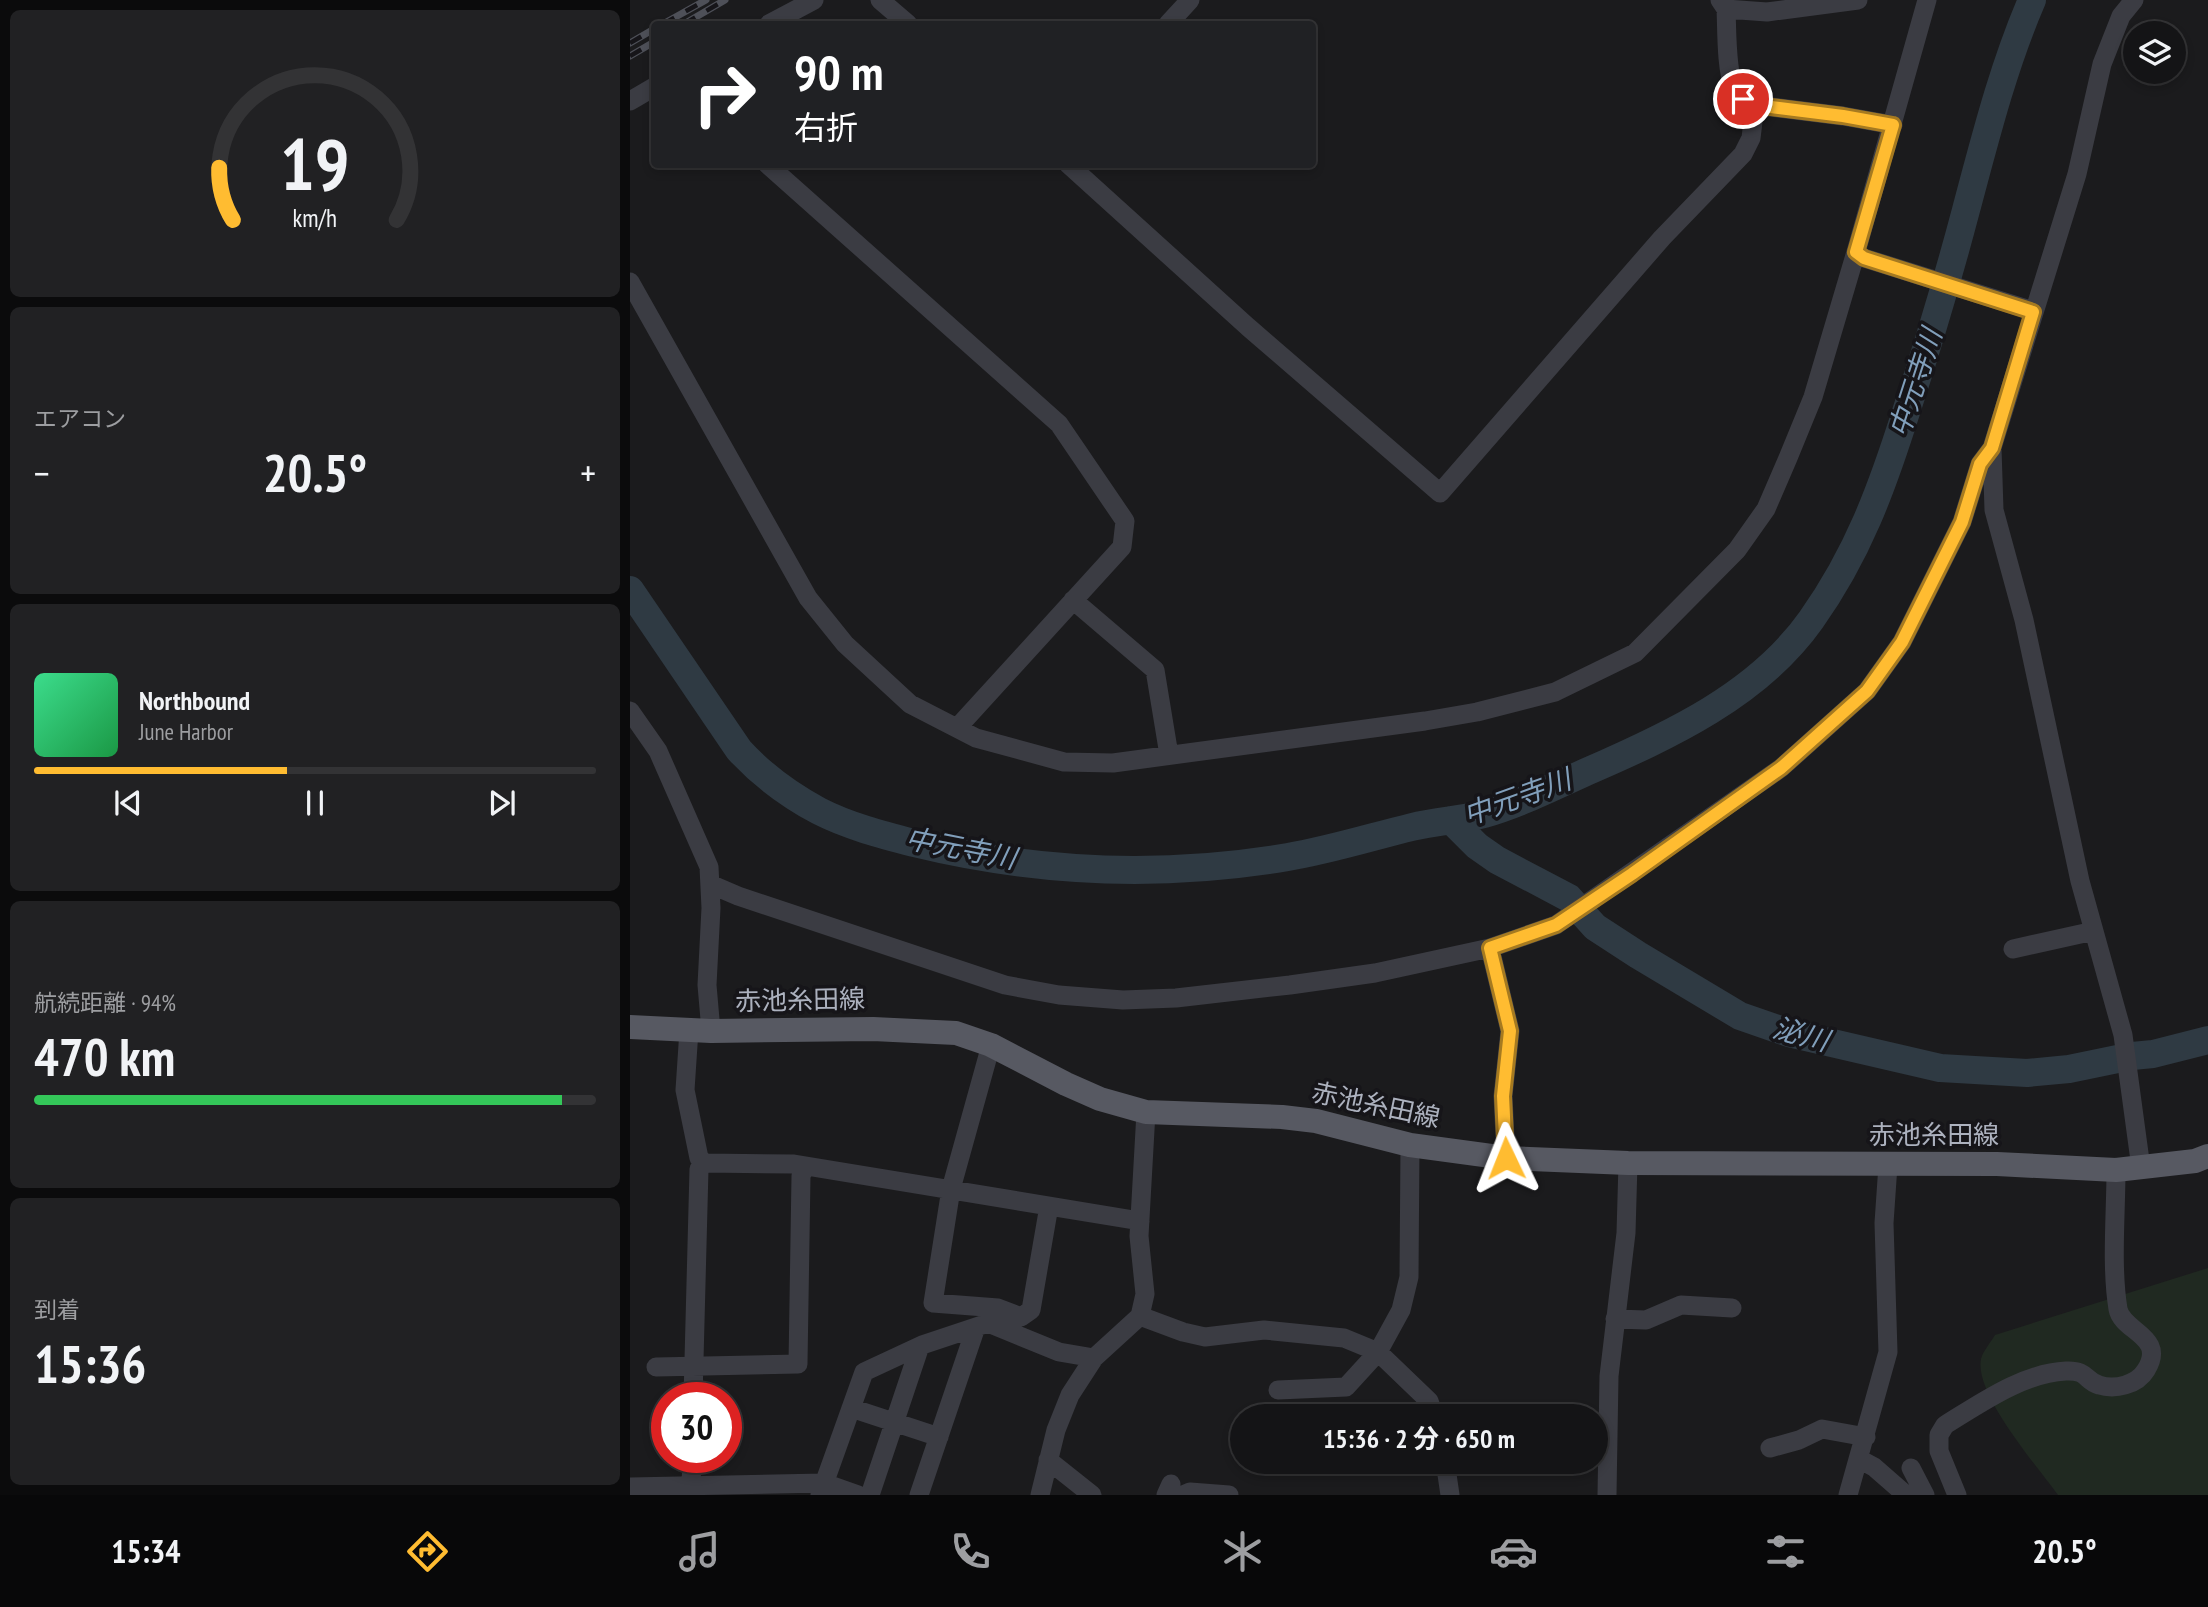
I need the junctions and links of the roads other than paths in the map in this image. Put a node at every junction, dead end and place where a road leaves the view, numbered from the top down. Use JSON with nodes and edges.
{"nodes":[{"id":1,"x":814,"y":0,"type":"edge"},
{"id":2,"x":880,"y":0,"type":"edge"},
{"id":3,"x":1190,"y":0,"type":"edge"},
{"id":4,"x":1858,"y":0,"type":"edge"},
{"id":5,"x":1927,"y":0,"type":"edge"},
{"id":6,"x":2134,"y":0,"type":"edge"},
{"id":7,"x":1723,"y":4,"type":"edge"},
{"id":8,"x":775,"y":21,"type":"edge"},
{"id":9,"x":904,"y":21,"type":"edge"},
{"id":10,"x":1171,"y":21,"type":"edge"},
{"id":11,"x":651,"y":89,"type":"edge"},
{"id":12,"x":630,"y":101,"type":"edge"},
{"id":13,"x":1755,"y":105,"type":"junction"},
{"id":14,"x":1893,"y":125,"type":"junction"},
{"id":15,"x":771,"y":168,"type":"edge"},
{"id":16,"x":1072,"y":168,"type":"edge"},
{"id":17,"x":1860,"y":255,"type":"junction"},
{"id":18,"x":632,"y":287,"type":"edge"},
{"id":19,"x":2028,"y":310,"type":"junction"},
{"id":20,"x":1992,"y":448,"type":"junction"},
{"id":21,"x":1073,"y":600,"type":"junction"},
{"id":22,"x":630,"y":711,"type":"edge"},
{"id":23,"x":957,"y":728,"type":"junction"},
{"id":24,"x":1169,"y":755,"type":"junction"},
{"id":25,"x":710,"y":884,"type":"junction"},
{"id":26,"x":2094,"y":931,"type":"junction"},
{"id":27,"x":1490,"y":948,"type":"junction"},
{"id":28,"x":2014,"y":949,"type":"dead end"},
{"id":29,"x":630,"y":1027,"type":"edge"},
{"id":30,"x":700,"y":1031,"type":"junction"},
{"id":31,"x":990,"y":1045,"type":"junction"},
{"id":32,"x":1146,"y":1112,"type":"junction"},
{"id":33,"x":1410,"y":1145,"type":"junction"},
{"id":34,"x":2208,"y":1156,"type":"edge"},
{"id":35,"x":1506,"y":1158,"type":"junction"},
{"id":36,"x":705,"y":1163,"type":"junction"},
{"id":37,"x":1628,"y":1163,"type":"junction"},
{"id":38,"x":1888,"y":1165,"type":"junction"},
{"id":39,"x":804,"y":1166,"type":"junction"},
{"id":40,"x":2141,"y":1168,"type":"junction"},
{"id":41,"x":2116,"y":1170,"type":"junction"},
{"id":42,"x":951,"y":1189,"type":"junction"},
{"id":43,"x":1049,"y":1206,"type":"junction"},
{"id":44,"x":1140,"y":1222,"type":"junction"},
{"id":45,"x":1732,"y":1308,"type":"dead end"},
{"id":46,"x":1140,"y":1316,"type":"junction"},
{"id":47,"x":1615,"y":1320,"type":"junction"},
{"id":48,"x":976,"y":1327,"type":"junction"},
{"id":49,"x":920,"y":1346,"type":"junction"},
{"id":50,"x":1378,"y":1352,"type":"junction"},
{"id":51,"x":1094,"y":1358,"type":"junction"},
{"id":52,"x":694,"y":1366,"type":"junction"},
{"id":53,"x":656,"y":1367,"type":"dead end"},
{"id":54,"x":694,"y":1382,"type":"edge"},
{"id":55,"x":1278,"y":1390,"type":"dead end"},
{"id":56,"x":1431,"y":1404,"type":"edge"},
{"id":57,"x":851,"y":1408,"type":"junction"},
{"id":58,"x":895,"y":1423,"type":"junction"},
{"id":59,"x":939,"y":1437,"type":"junction"},
{"id":60,"x":1866,"y":1437,"type":"junction"},
{"id":61,"x":1770,"y":1448,"type":"dead end"},
{"id":62,"x":1859,"y":1459,"type":"junction"},
{"id":63,"x":1048,"y":1460,"type":"junction"},
{"id":64,"x":1911,"y":1468,"type":"dead end"},
{"id":65,"x":691,"y":1473,"type":"edge"},
{"id":66,"x":1447,"y":1474,"type":"edge"},
{"id":67,"x":691,"y":1485,"type":"junction"},
{"id":68,"x":630,"y":1487,"type":"edge"},
{"id":69,"x":822,"y":1489,"type":"edge"},
{"id":70,"x":1173,"y":1491,"type":"edge"},
{"id":71,"x":858,"y":1495,"type":"edge"},
{"id":72,"x":870,"y":1495,"type":"edge"},
{"id":73,"x":919,"y":1495,"type":"edge"},
{"id":74,"x":1040,"y":1495,"type":"edge"},
{"id":75,"x":1092,"y":1495,"type":"edge"},
{"id":76,"x":1229,"y":1495,"type":"edge"},
{"id":77,"x":1450,"y":1495,"type":"edge"},
{"id":78,"x":1607,"y":1495,"type":"edge"},
{"id":79,"x":1848,"y":1495,"type":"edge"},
{"id":80,"x":1906,"y":1495,"type":"edge"},
{"id":81,"x":1925,"y":1495,"type":"edge"},
{"id":82,"x":1957,"y":1495,"type":"edge"}],
"edges":[{"from":1,"to":8,"type":"street"},
{"from":2,"to":9,"type":"street"},
{"from":3,"to":10,"type":"street"},
{"from":4,"to":7,"type":"street"},
{"from":5,"to":14,"type":"street"},
{"from":6,"to":19,"type":"street"},
{"from":7,"to":13,"type":"street"},
{"from":11,"to":12,"type":"street"},
{"from":13,"to":14,"type":"street"},
{"from":13,"to":16,"type":"street"},
{"from":14,"to":17,"type":"street"},
{"from":15,"to":21,"type":"street"},
{"from":17,"to":19,"type":"street"},
{"from":17,"to":24,"type":"street"},
{"from":18,"to":23,"type":"street"},
{"from":19,"to":20,"type":"street"},
{"from":20,"to":26,"type":"street"},
{"from":20,"to":27,"type":"street"},
{"from":21,"to":23,"type":"street"},
{"from":21,"to":24,"type":"street"},
{"from":22,"to":25,"type":"street"},
{"from":23,"to":24,"type":"street"},
{"from":25,"to":27,"type":"street"},
{"from":25,"to":30,"type":"street"},
{"from":26,"to":28,"type":"street"},
{"from":26,"to":40,"type":"street"},
{"from":27,"to":35,"type":"street"},
{"from":29,"to":30,"type":"main road","name":"赤池糸田線"},
{"from":30,"to":31,"type":"main road","name":"赤池糸田線"},
{"from":30,"to":36,"type":"street"},
{"from":31,"to":32,"type":"main road","name":"赤池糸田線"},
{"from":31,"to":42,"type":"street"},
{"from":32,"to":33,"type":"main road","name":"赤池糸田線"},
{"from":32,"to":44,"type":"street"},
{"from":33,"to":35,"type":"main road","name":"赤池糸田線"},
{"from":33,"to":50,"type":"street"},
{"from":34,"to":40,"type":"main road","name":"赤池糸田線"},
{"from":35,"to":37,"type":"main road","name":"赤池糸田線"},
{"from":36,"to":39,"type":"street"},
{"from":36,"to":52,"type":"street"},
{"from":37,"to":38,"type":"main road","name":"赤池糸田線"},
{"from":37,"to":47,"type":"street"},
{"from":38,"to":41,"type":"main road","name":"赤池糸田線"},
{"from":38,"to":60,"type":"street"},
{"from":39,"to":42,"type":"street"},
{"from":39,"to":52,"type":"street"},
{"from":40,"to":41,"type":"main road","name":"赤池糸田線"},
{"from":41,"to":82,"type":"street"},
{"from":42,"to":43,"type":"street"},
{"from":42,"to":43,"type":"street"},
{"from":43,"to":44,"type":"street"},
{"from":44,"to":46,"type":"street"},
{"from":45,"to":47,"type":"street"},
{"from":46,"to":50,"type":"street"},
{"from":46,"to":51,"type":"street"},
{"from":47,"to":78,"type":"street"},
{"from":48,"to":49,"type":"street"},
{"from":48,"to":51,"type":"street"},
{"from":48,"to":59,"type":"street"},
{"from":49,"to":57,"type":"street"},
{"from":49,"to":58,"type":"street"},
{"from":50,"to":55,"type":"street"},
{"from":50,"to":56,"type":"street"},
{"from":51,"to":63,"type":"street"},
{"from":52,"to":53,"type":"street"},
{"from":52,"to":54,"type":"street"},
{"from":57,"to":58,"type":"street"},
{"from":57,"to":69,"type":"street"},
{"from":58,"to":59,"type":"street"},
{"from":58,"to":72,"type":"street"},
{"from":59,"to":73,"type":"street"},
{"from":60,"to":61,"type":"street"},
{"from":60,"to":62,"type":"street"},
{"from":62,"to":79,"type":"street"},
{"from":62,"to":80,"type":"street"},
{"from":63,"to":74,"type":"street"},
{"from":63,"to":75,"type":"street"},
{"from":64,"to":81,"type":"street"},
{"from":65,"to":67,"type":"street"},
{"from":66,"to":77,"type":"street"},
{"from":67,"to":68,"type":"street"},
{"from":67,"to":69,"type":"street"},
{"from":69,"to":71,"type":"street"},
{"from":70,"to":76,"type":"street"}]}
